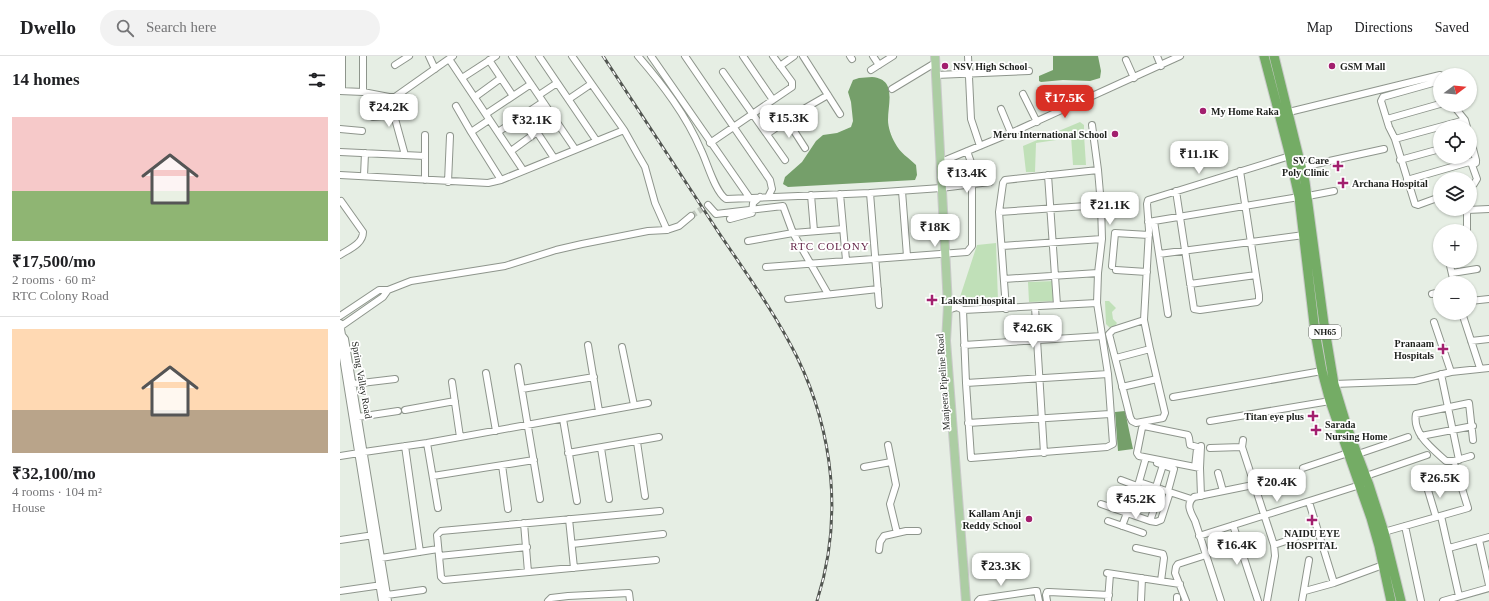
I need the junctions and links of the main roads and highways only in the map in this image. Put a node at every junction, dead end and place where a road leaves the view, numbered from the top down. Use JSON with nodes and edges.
{"nodes":[{"id":1,"x":1264,"y":56,"type":"edge"},
{"id":2,"x":1274,"y":56,"type":"edge"},
{"id":3,"x":935,"y":60,"type":"edge"},
{"id":4,"x":1303,"y":197,"type":"junction"},
{"id":5,"x":1322,"y":313,"type":"junction"},
{"id":6,"x":1313,"y":314,"type":"junction"},
{"id":7,"x":948,"y":322,"type":"junction"},
{"id":8,"x":966,"y":601,"type":"edge"},
{"id":9,"x":970,"y":601,"type":"edge"},
{"id":10,"x":1391,"y":601,"type":"edge"},
{"id":11,"x":1401,"y":601,"type":"edge"}],
"edges":[{"from":1,"to":4,"type":"highway","number":"NH65"},
{"from":2,"to":4,"type":"highway","number":"NH65"},
{"from":3,"to":7,"type":"main road"},
{"from":4,"to":5,"type":"highway","number":"NH65"},
{"from":4,"to":6,"type":"highway","number":"NH65"},
{"from":5,"to":6,"type":"highway"},
{"from":5,"to":11,"type":"highway","number":"NH65"},
{"from":6,"to":10,"type":"highway","number":"NH65"},
{"from":7,"to":8,"type":"main road","name":"Manjeera Pipeline Road"},
{"from":7,"to":9,"type":"main road","name":"Manjeera Pipeline Road"}]}
